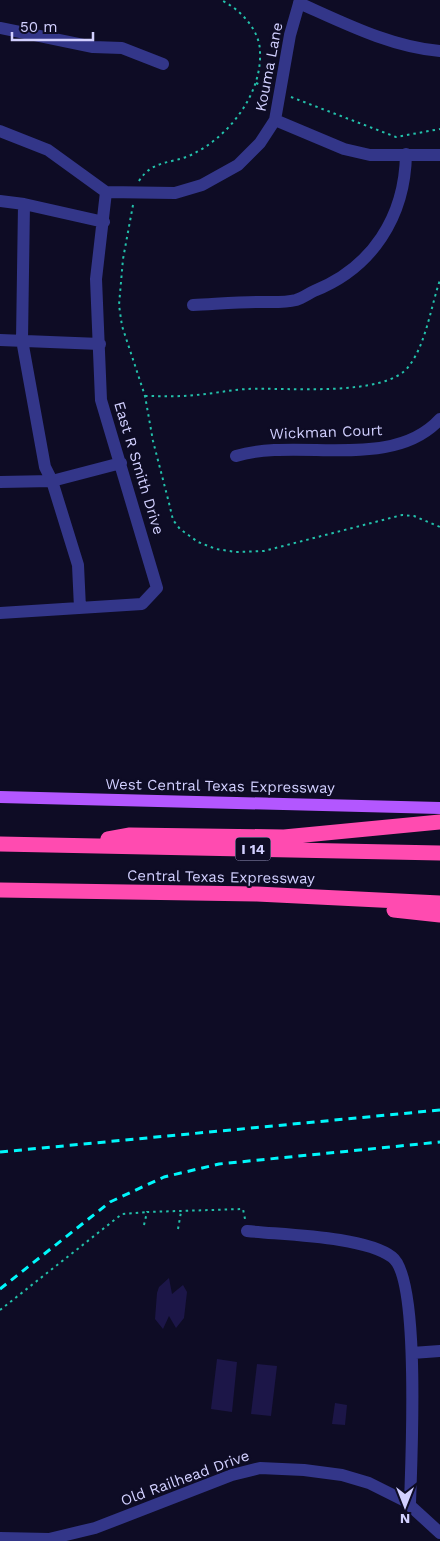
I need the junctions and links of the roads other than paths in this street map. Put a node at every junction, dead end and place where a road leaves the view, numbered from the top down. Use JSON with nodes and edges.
{"nodes":[{"id":1,"x":300,"y":1,"type":"edge"},
{"id":2,"x":0,"y":28,"type":"edge"},
{"id":3,"x":440,"y":52,"type":"edge"},
{"id":4,"x":162,"y":64,"type":"dead end"},
{"id":5,"x":275,"y":120,"type":"junction"},
{"id":6,"x":0,"y":131,"type":"edge"},
{"id":7,"x":406,"y":154,"type":"junction"},
{"id":8,"x":440,"y":155,"type":"edge"},
{"id":9,"x":106,"y":192,"type":"junction"},
{"id":10,"x":0,"y":201,"type":"edge"},
{"id":11,"x":24,"y":204,"type":"junction"},
{"id":12,"x":104,"y":222,"type":"junction"},
{"id":13,"x":193,"y":305,"type":"dead end"},
{"id":14,"x":0,"y":340,"type":"edge"},
{"id":15,"x":22,"y":340,"type":"junction"},
{"id":16,"x":100,"y":344,"type":"junction"},
{"id":17,"x":440,"y":419,"type":"edge"},
{"id":18,"x":236,"y":456,"type":"dead end"},
{"id":19,"x":122,"y":463,"type":"junction"},
{"id":20,"x":52,"y":481,"type":"junction"},
{"id":21,"x":0,"y":482,"type":"edge"},
{"id":22,"x":80,"y":608,"type":"junction"},
{"id":23,"x":0,"y":613,"type":"edge"},
{"id":24,"x":0,"y":797,"type":"edge"},
{"id":25,"x":440,"y":808,"type":"edge"},
{"id":26,"x":440,"y":822,"type":"edge"},
{"id":27,"x":0,"y":844,"type":"edge"},
{"id":28,"x":66,"y":845,"type":"junction"},
{"id":29,"x":440,"y":853,"type":"edge"},
{"id":30,"x":0,"y":890,"type":"edge"},
{"id":31,"x":256,"y":894,"type":"junction"},
{"id":32,"x":440,"y":903,"type":"edge"},
{"id":33,"x":440,"y":915,"type":"edge"},
{"id":34,"x":247,"y":1231,"type":"road end"},
{"id":35,"x":440,"y":1351,"type":"edge"},
{"id":36,"x":412,"y":1353,"type":"junction"},
{"id":37,"x":410,"y":1504,"type":"junction"},
{"id":38,"x":440,"y":1533,"type":"edge"},
{"id":39,"x":0,"y":1538,"type":"edge"}],
"edges":[{"from":1,"to":3,"type":"street"},
{"from":1,"to":5,"type":"street","name":"Kouma Lane"},
{"from":2,"to":4,"type":"street"},
{"from":5,"to":7,"type":"street"},
{"from":5,"to":9,"type":"street","name":"Kouma Lane"},
{"from":6,"to":9,"type":"street"},
{"from":7,"to":8,"type":"street"},
{"from":7,"to":13,"type":"street"},
{"from":9,"to":12,"type":"street","name":"East R Smith Drive"},
{"from":10,"to":11,"type":"street"},
{"from":11,"to":12,"type":"street"},
{"from":11,"to":15,"type":"street"},
{"from":12,"to":16,"type":"street","name":"East R Smith Drive"},
{"from":14,"to":15,"type":"street"},
{"from":15,"to":16,"type":"street"},
{"from":15,"to":20,"type":"street"},
{"from":16,"to":19,"type":"street","name":"East R Smith Drive"},
{"from":17,"to":18,"type":"street","name":"Wickman Court"},
{"from":19,"to":20,"type":"street"},
{"from":19,"to":22,"type":"street","name":"East R Smith Drive"},
{"from":20,"to":21,"type":"street"},
{"from":20,"to":22,"type":"street"},
{"from":22,"to":23,"type":"street","name":"East R Smith Drive"},
{"from":24,"to":25,"type":"main road","name":"West Central Texas Expressway"},
{"from":26,"to":28,"type":"highway"},
{"from":27,"to":28,"type":"highway","name":"Central Texas Expressway","number":"I 14"},
{"from":28,"to":29,"type":"highway","name":"Central Texas Expressway","number":"I 14"},
{"from":30,"to":31,"type":"highway","name":"Central Texas Expressway"},
{"from":31,"to":32,"type":"highway","name":"Central Texas Expressway"},
{"from":31,"to":33,"type":"highway"},
{"from":34,"to":36,"type":"street"},
{"from":35,"to":36,"type":"street"},
{"from":36,"to":37,"type":"street"},
{"from":37,"to":38,"type":"street","name":"Old Railhead Drive"},
{"from":37,"to":39,"type":"street","name":"Old Railhead Drive"}]}
